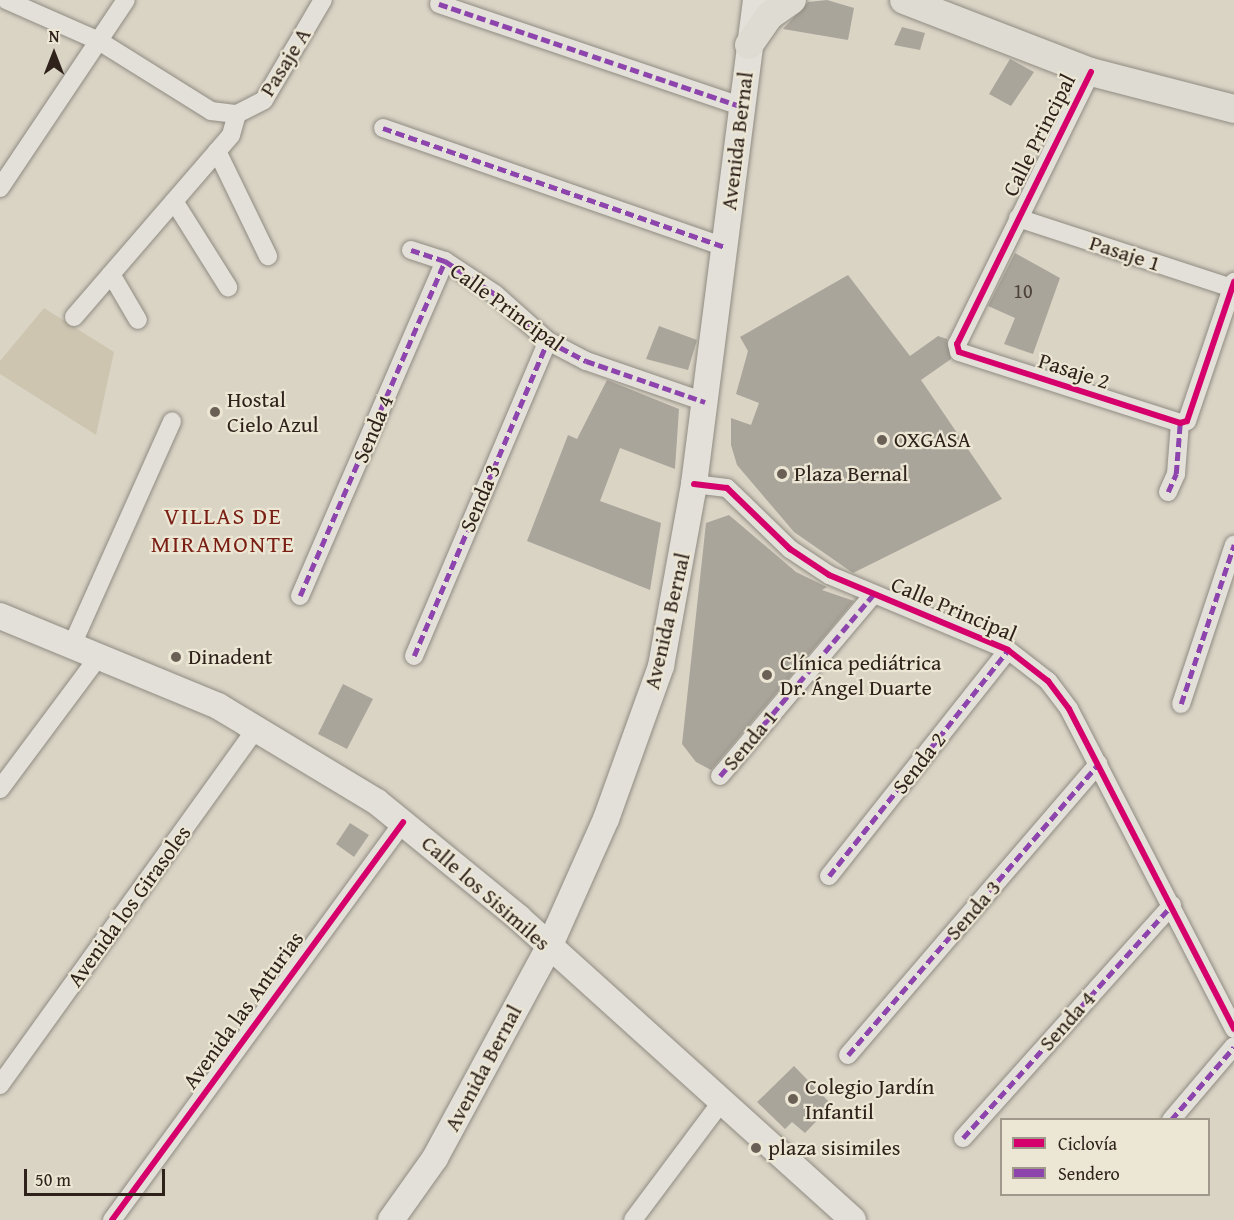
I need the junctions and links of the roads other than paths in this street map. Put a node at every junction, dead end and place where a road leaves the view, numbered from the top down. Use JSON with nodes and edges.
{"nodes":[{"id":1,"x":6,"y":0,"type":"edge"},
{"id":2,"x":126,"y":0,"type":"edge"},
{"id":3,"x":323,"y":0,"type":"edge"},
{"id":4,"x":756,"y":0,"type":"edge"},
{"id":5,"x":792,"y":0,"type":"edge"},
{"id":6,"x":904,"y":0,"type":"edge"},
{"id":7,"x":439,"y":4,"type":"dead end"},
{"id":8,"x":99,"y":41,"type":"junction"},
{"id":9,"x":749,"y":45,"type":"junction"},
{"id":10,"x":1091,"y":72,"type":"junction"},
{"id":11,"x":741,"y":106,"type":"junction"},
{"id":12,"x":1234,"y":109,"type":"edge"},
{"id":13,"x":237,"y":114,"type":"junction"},
{"id":14,"x":383,"y":128,"type":"dead end"},
{"id":15,"x":217,"y":151,"type":"junction"},
{"id":16,"x":3,"y":176,"type":"edge"},
{"id":17,"x":174,"y":201,"type":"junction"},
{"id":18,"x":1018,"y":218,"type":"junction"},
{"id":19,"x":724,"y":247,"type":"junction"},
{"id":20,"x":411,"y":250,"type":"dead end"},
{"id":21,"x":268,"y":256,"type":"dead end"},
{"id":22,"x":446,"y":261,"type":"junction"},
{"id":23,"x":111,"y":274,"type":"junction"},
{"id":24,"x":1233,"y":285,"type":"edge"},
{"id":25,"x":228,"y":287,"type":"dead end"},
{"id":26,"x":74,"y":317,"type":"dead end"},
{"id":27,"x":138,"y":320,"type":"dead end"},
{"id":28,"x":548,"y":341,"type":"junction"},
{"id":29,"x":957,"y":344,"type":"joint"},
{"id":30,"x":705,"y":402,"type":"junction"},
{"id":31,"x":172,"y":421,"type":"dead end"},
{"id":32,"x":1183,"y":422,"type":"junction"},
{"id":33,"x":694,"y":484,"type":"junction"},
{"id":34,"x":1168,"y":492,"type":"dead end"},
{"id":35,"x":1234,"y":544,"type":"edge"},
{"id":36,"x":873,"y":595,"type":"junction"},
{"id":37,"x":300,"y":596,"type":"dead end"},
{"id":38,"x":0,"y":616,"type":"edge"},
{"id":39,"x":72,"y":645,"type":"junction"},
{"id":40,"x":1008,"y":650,"type":"junction"},
{"id":41,"x":99,"y":656,"type":"junction"},
{"id":42,"x":414,"y":656,"type":"dead end"},
{"id":43,"x":1181,"y":704,"type":"dead end"},
{"id":44,"x":257,"y":728,"type":"junction"},
{"id":45,"x":1098,"y":764,"type":"junction"},
{"id":46,"x":720,"y":776,"type":"dead end"},
{"id":47,"x":0,"y":789,"type":"edge"},
{"id":48,"x":403,"y":822,"type":"junction"},
{"id":49,"x":829,"y":876,"type":"dead end"},
{"id":50,"x":1172,"y":904,"type":"junction"},
{"id":51,"x":549,"y":947,"type":"junction"},
{"id":52,"x":1234,"y":1029,"type":"edge"},
{"id":53,"x":1234,"y":1047,"type":"edge"},
{"id":54,"x":848,"y":1056,"type":"dead end"},
{"id":55,"x":0,"y":1085,"type":"edge"},
{"id":56,"x":722,"y":1101,"type":"junction"},
{"id":57,"x":1172,"y":1118,"type":"edge"},
{"id":58,"x":963,"y":1138,"type":"dead end"},
{"id":59,"x":112,"y":1220,"type":"edge"},
{"id":60,"x":391,"y":1220,"type":"edge"},
{"id":61,"x":633,"y":1220,"type":"edge"},
{"id":62,"x":853,"y":1220,"type":"edge"}],
"edges":[{"from":1,"to":8,"type":"street"},
{"from":2,"to":8,"type":"street"},
{"from":3,"to":13,"type":"street","name":"Pasaje A"},
{"from":4,"to":9,"type":"main road","name":"Avenida Bernal"},
{"from":5,"to":9,"type":"main road"},
{"from":6,"to":10,"type":"main road"},
{"from":7,"to":11,"type":"street"},
{"from":8,"to":13,"type":"street"},
{"from":8,"to":16,"type":"street"},
{"from":9,"to":11,"type":"main road","name":"Avenida Bernal"},
{"from":10,"to":12,"type":"main road"},
{"from":10,"to":18,"type":"street","name":"Calle Principal"},
{"from":11,"to":19,"type":"main road","name":"Avenida Bernal"},
{"from":13,"to":15,"type":"street"},
{"from":14,"to":19,"type":"street"},
{"from":15,"to":17,"type":"street"},
{"from":15,"to":21,"type":"street"},
{"from":17,"to":23,"type":"street"},
{"from":17,"to":25,"type":"street"},
{"from":18,"to":24,"type":"street","name":"Pasaje 1"},
{"from":18,"to":29,"type":"street","name":"Calle Principal"},
{"from":19,"to":30,"type":"main road","name":"Avenida Bernal"},
{"from":20,"to":22,"type":"street","name":"Calle Principal"},
{"from":22,"to":28,"type":"street","name":"Calle Principal"},
{"from":22,"to":37,"type":"street","name":"Senda 4"},
{"from":23,"to":26,"type":"street"},
{"from":23,"to":27,"type":"street"},
{"from":24,"to":32,"type":"street"},
{"from":28,"to":30,"type":"street","name":"Calle Principal"},
{"from":28,"to":42,"type":"street","name":"Senda 3"},
{"from":29,"to":32,"type":"street","name":"Pasaje 2"},
{"from":30,"to":33,"type":"main road","name":"Avenida Bernal"},
{"from":31,"to":39,"type":"street"},
{"from":32,"to":34,"type":"street"},
{"from":33,"to":36,"type":"street","name":"Calle Principal"},
{"from":33,"to":51,"type":"main road","name":"Avenida Bernal"},
{"from":35,"to":43,"type":"street"},
{"from":36,"to":40,"type":"street","name":"Calle Principal"},
{"from":36,"to":46,"type":"street","name":"Senda 1"},
{"from":38,"to":39,"type":"main road","name":"Calle los Sisimiles"},
{"from":39,"to":41,"type":"main road","name":"Calle los Sisimiles"},
{"from":40,"to":45,"type":"street","name":"Calle Principal"},
{"from":40,"to":49,"type":"street","name":"Senda 2"},
{"from":41,"to":44,"type":"main road","name":"Calle los Sisimiles"},
{"from":41,"to":47,"type":"street"},
{"from":44,"to":48,"type":"main road","name":"Calle los Sisimiles"},
{"from":44,"to":55,"type":"street","name":"Avenida los Girasoles"},
{"from":45,"to":50,"type":"street","name":"Calle Principal"},
{"from":45,"to":54,"type":"street","name":"Senda 3"},
{"from":48,"to":51,"type":"main road","name":"Calle los Sisimiles"},
{"from":48,"to":59,"type":"street","name":"Avenida las Anturias"},
{"from":50,"to":52,"type":"street","name":"Calle Principal"},
{"from":50,"to":58,"type":"street","name":"Senda 4"},
{"from":51,"to":56,"type":"main road","name":"Calle los Sisimiles"},
{"from":51,"to":60,"type":"main road","name":"Avenida Bernal"},
{"from":53,"to":57,"type":"street"},
{"from":56,"to":61,"type":"street"},
{"from":56,"to":62,"type":"main road","name":"Calle los Sisimiles"}]}
